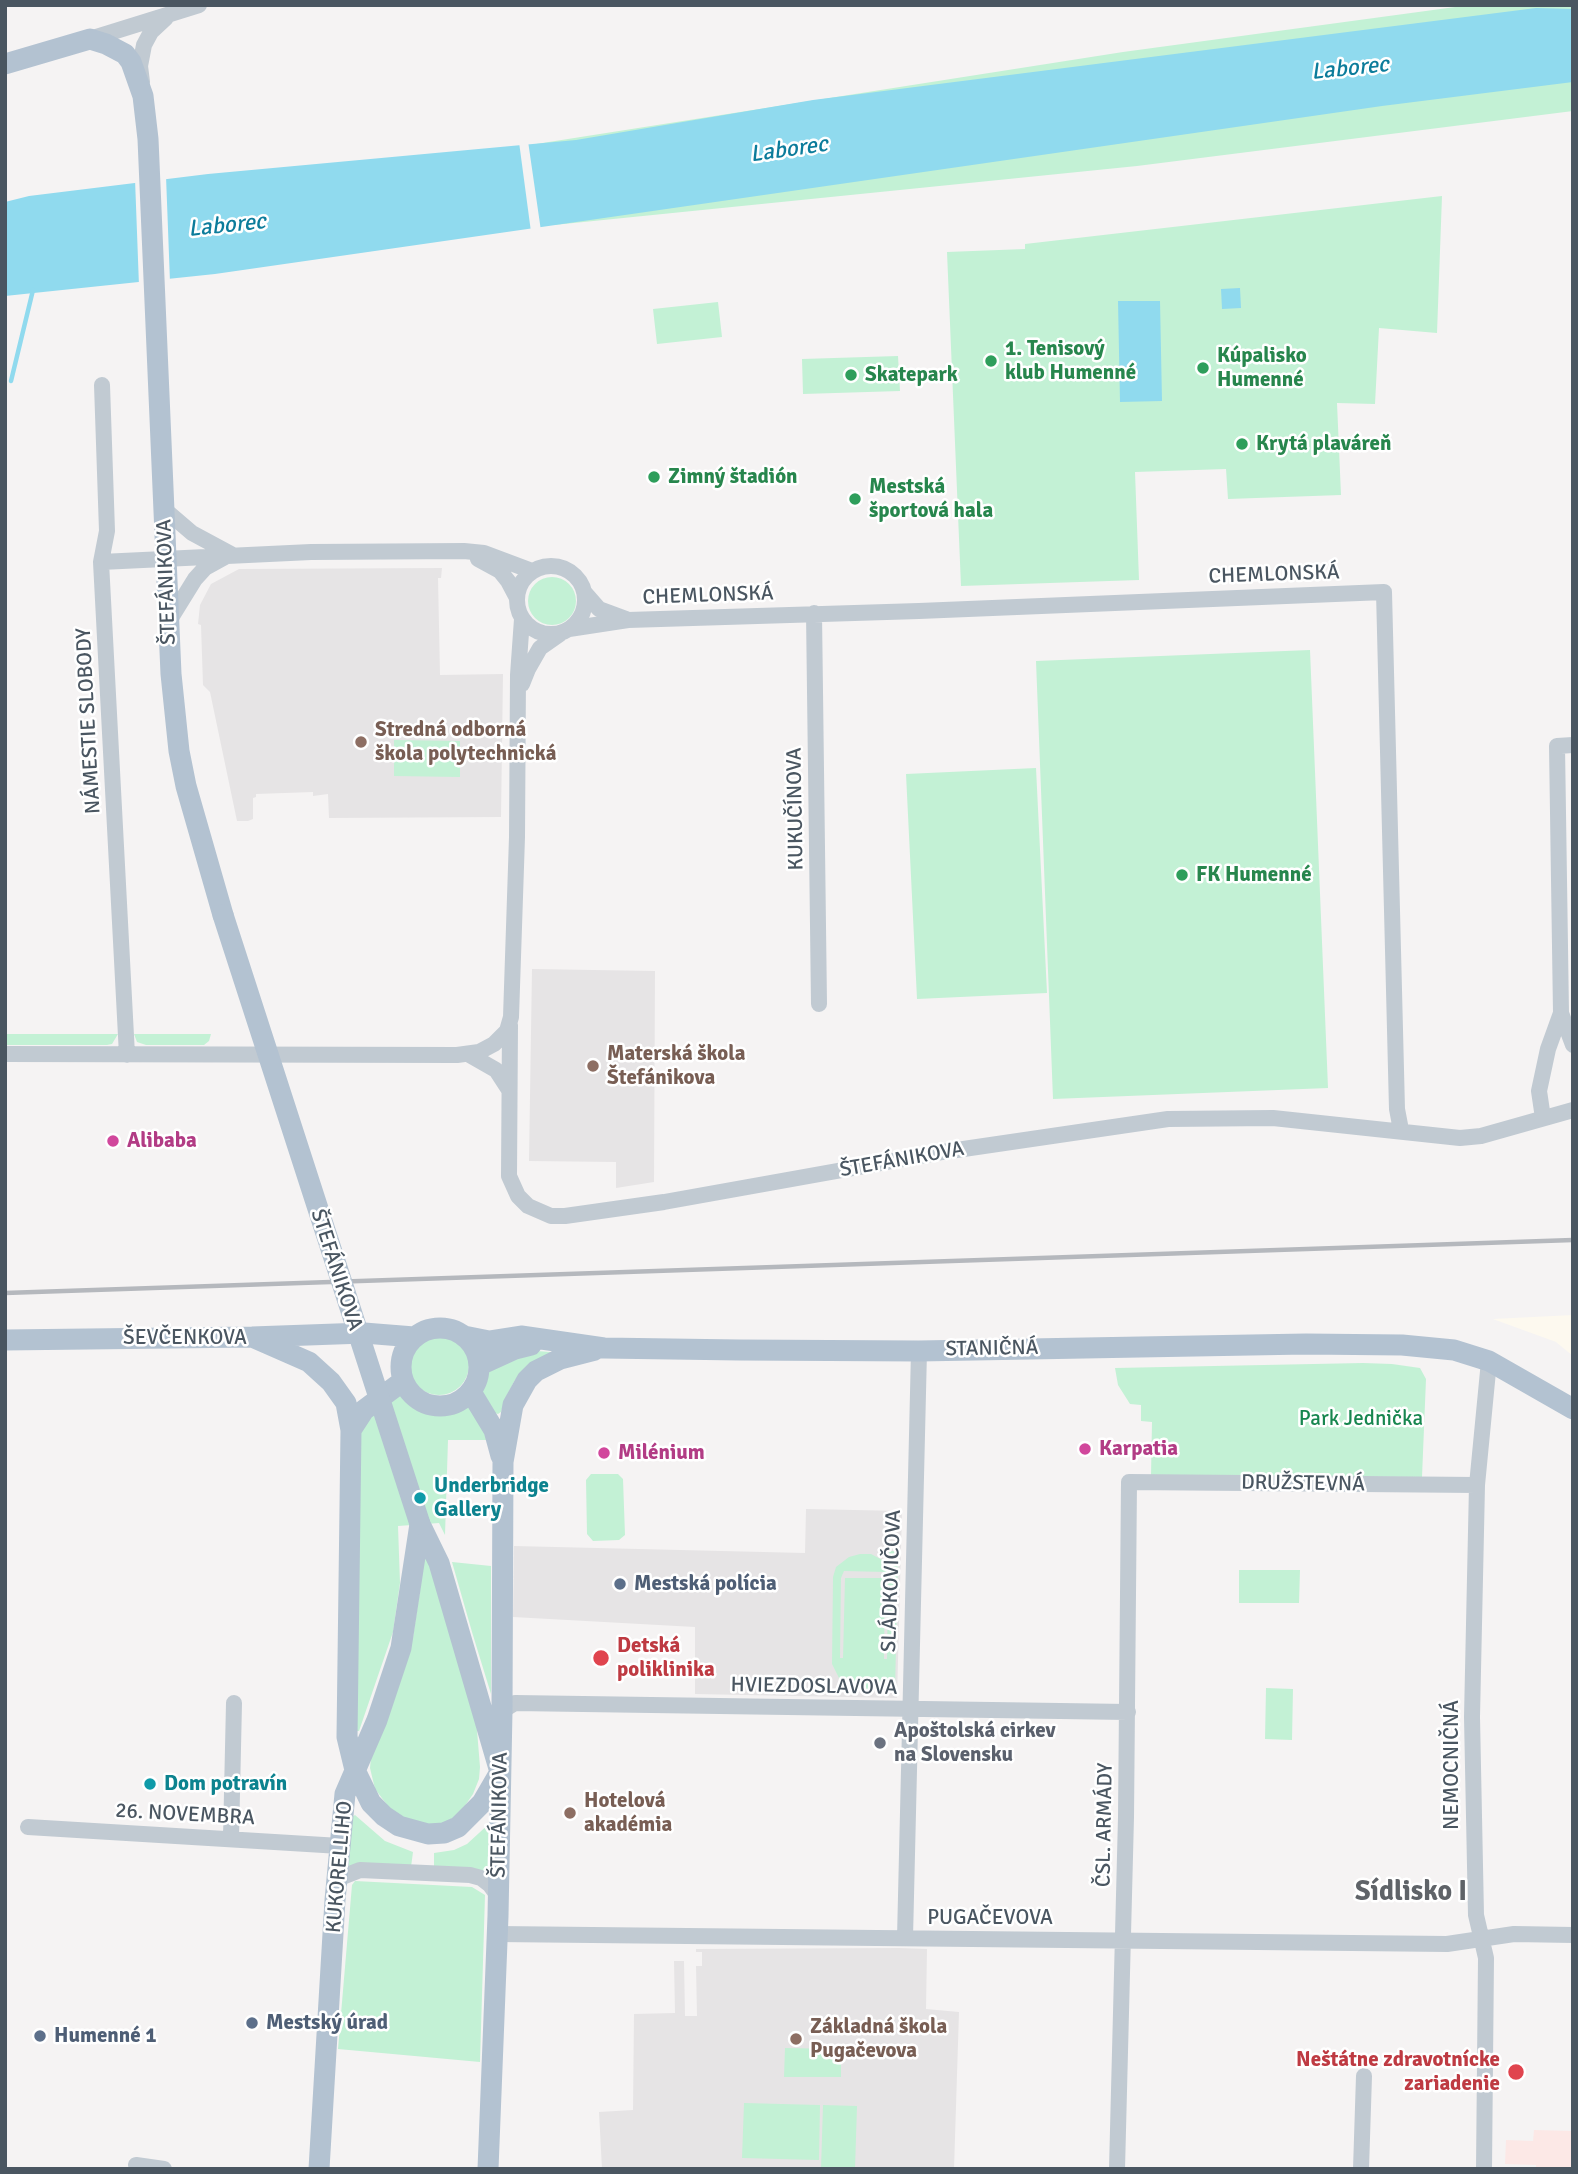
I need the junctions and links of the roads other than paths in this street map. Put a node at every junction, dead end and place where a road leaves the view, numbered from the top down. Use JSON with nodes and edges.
{"nodes":[{"id":1,"x":199,"y":5,"type":"edge"},
{"id":2,"x":170,"y":14,"type":"junction"},
{"id":3,"x":90,"y":39,"type":"junction"},
{"id":4,"x":5,"y":64,"type":"edge"},
{"id":5,"x":143,"y":96,"type":"junction"},
{"id":6,"x":102,"y":384,"type":"dead end"},
{"id":7,"x":164,"y":509,"type":"junction"},
{"id":8,"x":464,"y":551,"type":"junction"},
{"id":9,"x":231,"y":554,"type":"junction"},
{"id":10,"x":166,"y":558,"type":"junction"},
{"id":11,"x":102,"y":562,"type":"junction"},
{"id":12,"x":533,"y":571,"type":"junction"},
{"id":13,"x":585,"y":593,"type":"junction"},
{"id":14,"x":517,"y":598,"type":"junction"},
{"id":15,"x":814,"y":613,"type":"junction"},
{"id":16,"x":523,"y":619,"type":"junction"},
{"id":17,"x":628,"y":620,"type":"junction"},
{"id":18,"x":169,"y":621,"type":"junction"},
{"id":19,"x":564,"y":632,"type":"junction"},
{"id":20,"x":519,"y":693,"type":"junction"},
{"id":21,"x":1573,"y":745,"type":"edge"},
{"id":22,"x":819,"y":1004,"type":"dead end"},
{"id":23,"x":1561,"y":1013,"type":"junction"},
{"id":24,"x":510,"y":1025,"type":"junction"},
{"id":25,"x":1573,"y":1045,"type":"edge"},
{"id":26,"x":5,"y":1054,"type":"edge"},
{"id":27,"x":468,"y":1054,"type":"junction"},
{"id":28,"x":127,"y":1055,"type":"junction"},
{"id":29,"x":509,"y":1090,"type":"junction"},
{"id":30,"x":1573,"y":1110,"type":"edge"},
{"id":31,"x":1543,"y":1118,"type":"junction"},
{"id":32,"x":1401,"y":1130,"type":"junction"},
{"id":33,"x":364,"y":1333,"type":"junction"},
{"id":34,"x":464,"y":1336,"type":"junction"},
{"id":35,"x":252,"y":1337,"type":"junction"},
{"id":36,"x":414,"y":1337,"type":"junction"},
{"id":37,"x":5,"y":1340,"type":"edge"},
{"id":38,"x":553,"y":1340,"type":"junction"},
{"id":39,"x":604,"y":1348,"type":"junction"},
{"id":40,"x":919,"y":1351,"type":"junction"},
{"id":41,"x":1489,"y":1361,"type":"junction"},
{"id":42,"x":480,"y":1365,"type":"junction"},
{"id":43,"x":402,"y":1374,"type":"junction"},
{"id":44,"x":471,"y":1392,"type":"junction"},
{"id":45,"x":1573,"y":1409,"type":"edge"},
{"id":46,"x":351,"y":1430,"type":"junction"},
{"id":47,"x":503,"y":1462,"type":"junction"},
{"id":48,"x":1129,"y":1482,"type":"joint"},
{"id":49,"x":1477,"y":1485,"type":"junction"},
{"id":50,"x":420,"y":1524,"type":"junction"},
{"id":51,"x":234,"y":1703,"type":"dead end"},
{"id":52,"x":910,"y":1709,"type":"junction"},
{"id":53,"x":502,"y":1711,"type":"junction"},
{"id":54,"x":1128,"y":1712,"type":"junction"},
{"id":55,"x":355,"y":1770,"type":"junction"},
{"id":56,"x":500,"y":1772,"type":"junction"},
{"id":57,"x":28,"y":1827,"type":"dead end"},
{"id":58,"x":230,"y":1838,"type":"junction"},
{"id":59,"x":340,"y":1846,"type":"junction"},
{"id":60,"x":337,"y":1879,"type":"junction"},
{"id":61,"x":498,"y":1896,"type":"junction"},
{"id":62,"x":497,"y":1934,"type":"junction"},
{"id":63,"x":1573,"y":1935,"type":"edge"},
{"id":64,"x":905,"y":1938,"type":"junction"},
{"id":65,"x":1483,"y":1939,"type":"junction"},
{"id":66,"x":1123,"y":1940,"type":"junction"},
{"id":67,"x":1364,"y":2076,"type":"dead end"},
{"id":68,"x":136,"y":2165,"type":"dead end"},
{"id":69,"x":164,"y":2169,"type":"edge"},
{"id":70,"x":319,"y":2169,"type":"edge"},
{"id":71,"x":488,"y":2169,"type":"edge"},
{"id":72,"x":1117,"y":2169,"type":"edge"},
{"id":73,"x":1361,"y":2169,"type":"edge"},
{"id":74,"x":1484,"y":2169,"type":"edge"}],
"edges":[{"from":1,"to":2,"type":"street"},
{"from":2,"to":3,"type":"street"},
{"from":2,"to":5,"type":"street"},
{"from":3,"to":4,"type":"main road"},
{"from":3,"to":5,"type":"main road","name":"ŠTEFÁNIKOVA"},
{"from":5,"to":7,"type":"main road","name":"ŠTEFÁNIKOVA"},
{"from":6,"to":11,"type":"street","name":"NÁMESTIE SLOBODY"},
{"from":7,"to":9,"type":"street"},
{"from":7,"to":10,"type":"main road","name":"ŠTEFÁNIKOVA"},
{"from":8,"to":9,"type":"street"},
{"from":8,"to":12,"type":"street"},
{"from":8,"to":14,"type":"street"},
{"from":9,"to":10,"type":"street"},
{"from":9,"to":18,"type":"street"},
{"from":10,"to":11,"type":"street"},
{"from":10,"to":18,"type":"main road","name":"ŠTEFÁNIKOVA"},
{"from":11,"to":28,"type":"street","name":"NÁMESTIE SLOBODY"},
{"from":12,"to":13,"type":"street"},
{"from":12,"to":14,"type":"street"},
{"from":13,"to":17,"type":"street","name":"CHEMLONSKÁ"},
{"from":13,"to":19,"type":"street"},
{"from":14,"to":16,"type":"street"},
{"from":15,"to":17,"type":"street","name":"CHEMLONSKÁ"},
{"from":15,"to":22,"type":"street","name":"KUKUČÍNOVA"},
{"from":15,"to":32,"type":"street","name":"CHEMLONSKÁ"},
{"from":16,"to":19,"type":"street"},
{"from":16,"to":20,"type":"street","name":"ŠTEFÁNIKOVA"},
{"from":17,"to":19,"type":"street","name":"CHEMLONSKÁ"},
{"from":18,"to":50,"type":"main road","name":"ŠTEFÁNIKOVA","bridge":true},
{"from":19,"to":20,"type":"street","name":"ŠTEFÁNIKOVA"},
{"from":20,"to":24,"type":"street","name":"ŠTEFÁNIKOVA"},
{"from":21,"to":23,"type":"street"},
{"from":23,"to":25,"type":"street"},
{"from":23,"to":31,"type":"street"},
{"from":24,"to":27,"type":"street"},
{"from":24,"to":29,"type":"street","name":"ŠTEFÁNIKOVA"},
{"from":26,"to":28,"type":"street"},
{"from":27,"to":28,"type":"street"},
{"from":27,"to":29,"type":"street"},
{"from":29,"to":32,"type":"street","name":"ŠTEFÁNIKOVA"},
{"from":30,"to":31,"type":"street","name":"ŠTEFÁNIKOVA"},
{"from":31,"to":32,"type":"street","name":"ŠTEFÁNIKOVA"},
{"from":33,"to":35,"type":"main road","name":"ŠEVČENKOVA"},
{"from":33,"to":36,"type":"main road","name":"ŠEVČENKOVA"},
{"from":33,"to":43,"type":"main road"},
{"from":34,"to":36,"type":"main road"},
{"from":34,"to":38,"type":"main road","name":"STANIČNÁ"},
{"from":34,"to":42,"type":"main road"},
{"from":35,"to":37,"type":"main road","name":"ŠEVČENKOVA"},
{"from":35,"to":46,"type":"main road","name":"KUKORELLIHO"},
{"from":36,"to":43,"type":"main road"},
{"from":38,"to":39,"type":"main road","name":"STANIČNÁ"},
{"from":38,"to":42,"type":"main road"},
{"from":39,"to":40,"type":"main road","name":"STANIČNÁ"},
{"from":39,"to":47,"type":"main road"},
{"from":40,"to":41,"type":"main road","name":"STANIČNÁ"},
{"from":40,"to":52,"type":"street","name":"SLÁDKOVIČOVA"},
{"from":41,"to":45,"type":"main road"},
{"from":41,"to":49,"type":"street","name":"NEMOCNIČNÁ"},
{"from":42,"to":44,"type":"main road"},
{"from":43,"to":44,"type":"main road"},
{"from":43,"to":46,"type":"main road"},
{"from":44,"to":47,"type":"main road"},
{"from":46,"to":55,"type":"main road","name":"KUKORELLIHO"},
{"from":47,"to":53,"type":"main road","name":"ŠTEFÁNIKOVA"},
{"from":48,"to":49,"type":"street","name":"DRUŽSTEVNÁ"},
{"from":48,"to":54,"type":"street","name":"ČSL. ARMÁDY"},
{"from":49,"to":65,"type":"street","name":"NEMOCNIČNÁ"},
{"from":50,"to":55,"type":"main road"},
{"from":50,"to":56,"type":"main road","name":"ŠTEFÁNIKOVA"},
{"from":51,"to":58,"type":"street"},
{"from":52,"to":53,"type":"street","name":"HVIEZDOSLAVOVA"},
{"from":52,"to":54,"type":"street","name":"HVIEZDOSLAVOVA"},
{"from":52,"to":64,"type":"street","name":"SLÁDKOVIČOVA"},
{"from":53,"to":56,"type":"main road","name":"ŠTEFÁNIKOVA"},
{"from":54,"to":66,"type":"street","name":"ČSL. ARMÁDY"},
{"from":55,"to":56,"type":"main road"},
{"from":55,"to":59,"type":"main road","name":"KUKORELLIHO"},
{"from":56,"to":61,"type":"main road","name":"ŠTEFÁNIKOVA"},
{"from":57,"to":58,"type":"street","name":"26. NOVEMBRA"},
{"from":58,"to":59,"type":"street","name":"26. NOVEMBRA"},
{"from":59,"to":60,"type":"main road","name":"KUKORELLIHO"},
{"from":60,"to":61,"type":"street"},
{"from":60,"to":70,"type":"main road","name":"KUKORELLIHO"},
{"from":61,"to":62,"type":"main road","name":"ŠTEFÁNIKOVA"},
{"from":62,"to":64,"type":"street","name":"PUGAČEVOVA"},
{"from":62,"to":71,"type":"main road","name":"ŠTEFÁNIKOVA"},
{"from":63,"to":65,"type":"street","name":"PUGAČEVOVA"},
{"from":64,"to":66,"type":"street","name":"PUGAČEVOVA"},
{"from":65,"to":66,"type":"street","name":"PUGAČEVOVA"},
{"from":65,"to":74,"type":"street","name":"NEMOCNIČNÁ"},
{"from":66,"to":72,"type":"street","name":"ČSL. ARMÁDY"},
{"from":67,"to":73,"type":"street"},
{"from":68,"to":69,"type":"street"}]}
